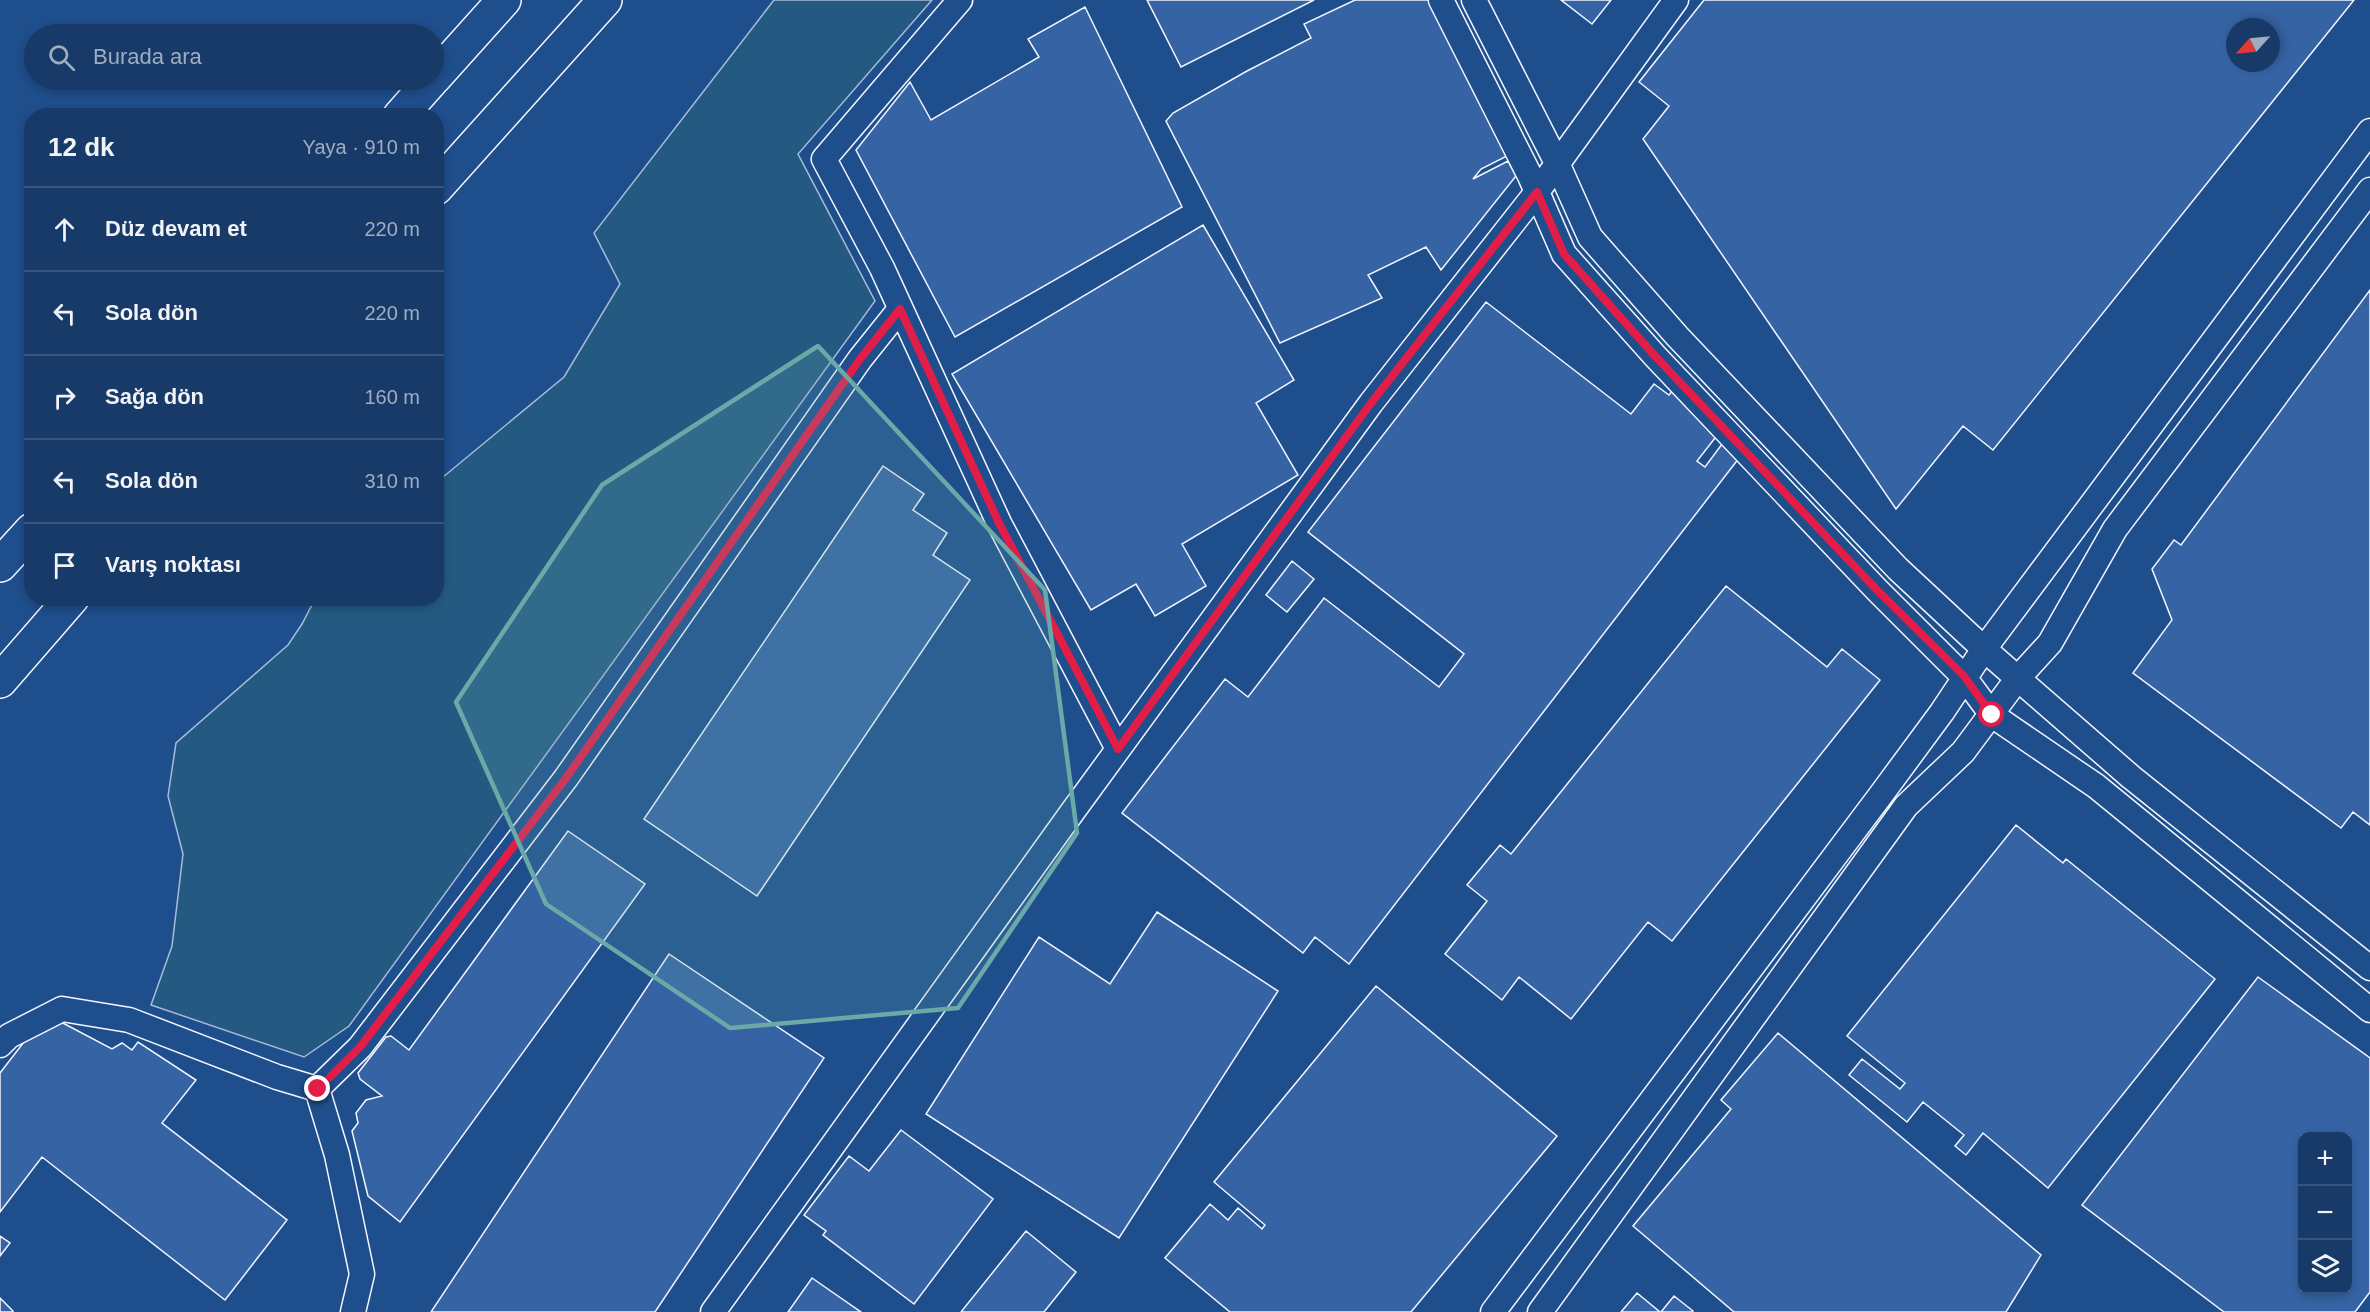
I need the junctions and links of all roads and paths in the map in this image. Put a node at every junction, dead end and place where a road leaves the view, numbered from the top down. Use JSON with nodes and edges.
{"nodes":[{"id":1,"x":504,"y":0,"type":"edge"},
{"id":2,"x":605,"y":0,"type":"edge"},
{"id":3,"x":960,"y":0,"type":"edge"},
{"id":4,"x":1441,"y":0,"type":"edge"},
{"id":5,"x":1474,"y":0,"type":"edge"},
{"id":6,"x":1676,"y":0,"type":"edge"},
{"id":7,"x":444,"y":67,"type":"edge"},
{"id":8,"x":423,"y":90,"type":"edge"},
{"id":9,"x":407,"y":108,"type":"edge"},
{"id":10,"x":2370,"y":131,"type":"edge"},
{"id":11,"x":1557,"y":163,"type":"junction"},
{"id":12,"x":444,"y":179,"type":"edge"},
{"id":13,"x":2370,"y":190,"type":"edge"},
{"id":14,"x":1537,"y":192,"type":"junction"},
{"id":15,"x":900,"y":309,"type":"junction"},
{"id":16,"x":24,"y":539,"type":"edge"},
{"id":17,"x":0,"y":565,"type":"edge"},
{"id":18,"x":65,"y":606,"type":"edge"},
{"id":19,"x":1984,"y":649,"type":"junction"},
{"id":20,"x":1964,"y":676,"type":"junction"},
{"id":21,"x":2018,"y":678,"type":"junction"},
{"id":22,"x":0,"y":681,"type":"edge"},
{"id":23,"x":1992,"y":715,"type":"junction"},
{"id":24,"x":1118,"y":749,"type":"junction"},
{"id":25,"x":2288,"y":903,"type":"junction"},
{"id":26,"x":2269,"y":925,"type":"junction"},
{"id":27,"x":2370,"y":968,"type":"edge"},
{"id":28,"x":2370,"y":1010,"type":"edge"},
{"id":29,"x":0,"y":1045,"type":"edge"},
{"id":30,"x":318,"y":1089,"type":"junction"},
{"id":31,"x":353,"y":1312,"type":"edge"},
{"id":32,"x":713,"y":1312,"type":"edge"},
{"id":33,"x":1493,"y":1312,"type":"edge"},
{"id":34,"x":1540,"y":1312,"type":"edge"}],
"edges":[{"from":1,"to":7,"type":"highway"},
{"from":2,"to":12,"type":"highway"},
{"from":3,"to":15,"type":"street"},
{"from":4,"to":14,"type":"street"},
{"from":5,"to":11,"type":"street"},
{"from":6,"to":11,"type":"street"},
{"from":8,"to":9,"type":"highway"},
{"from":10,"to":19,"type":"street"},
{"from":11,"to":14,"type":"street"},
{"from":11,"to":19,"type":"street"},
{"from":13,"to":21,"type":"street"},
{"from":14,"to":20,"type":"street"},
{"from":14,"to":24,"type":"street"},
{"from":15,"to":24,"type":"street"},
{"from":15,"to":30,"type":"street"},
{"from":16,"to":17,"type":"highway"},
{"from":18,"to":22,"type":"highway"},
{"from":19,"to":20,"type":"street"},
{"from":19,"to":21,"type":"street"},
{"from":20,"to":23,"type":"street"},
{"from":20,"to":33,"type":"street"},
{"from":21,"to":23,"type":"street"},
{"from":21,"to":25,"type":"street"},
{"from":23,"to":26,"type":"street"},
{"from":23,"to":34,"type":"street"},
{"from":24,"to":32,"type":"street"},
{"from":25,"to":26,"type":"street"},
{"from":25,"to":27,"type":"street"},
{"from":26,"to":28,"type":"street"},
{"from":29,"to":30,"type":"street"},
{"from":30,"to":31,"type":"street"}]}
